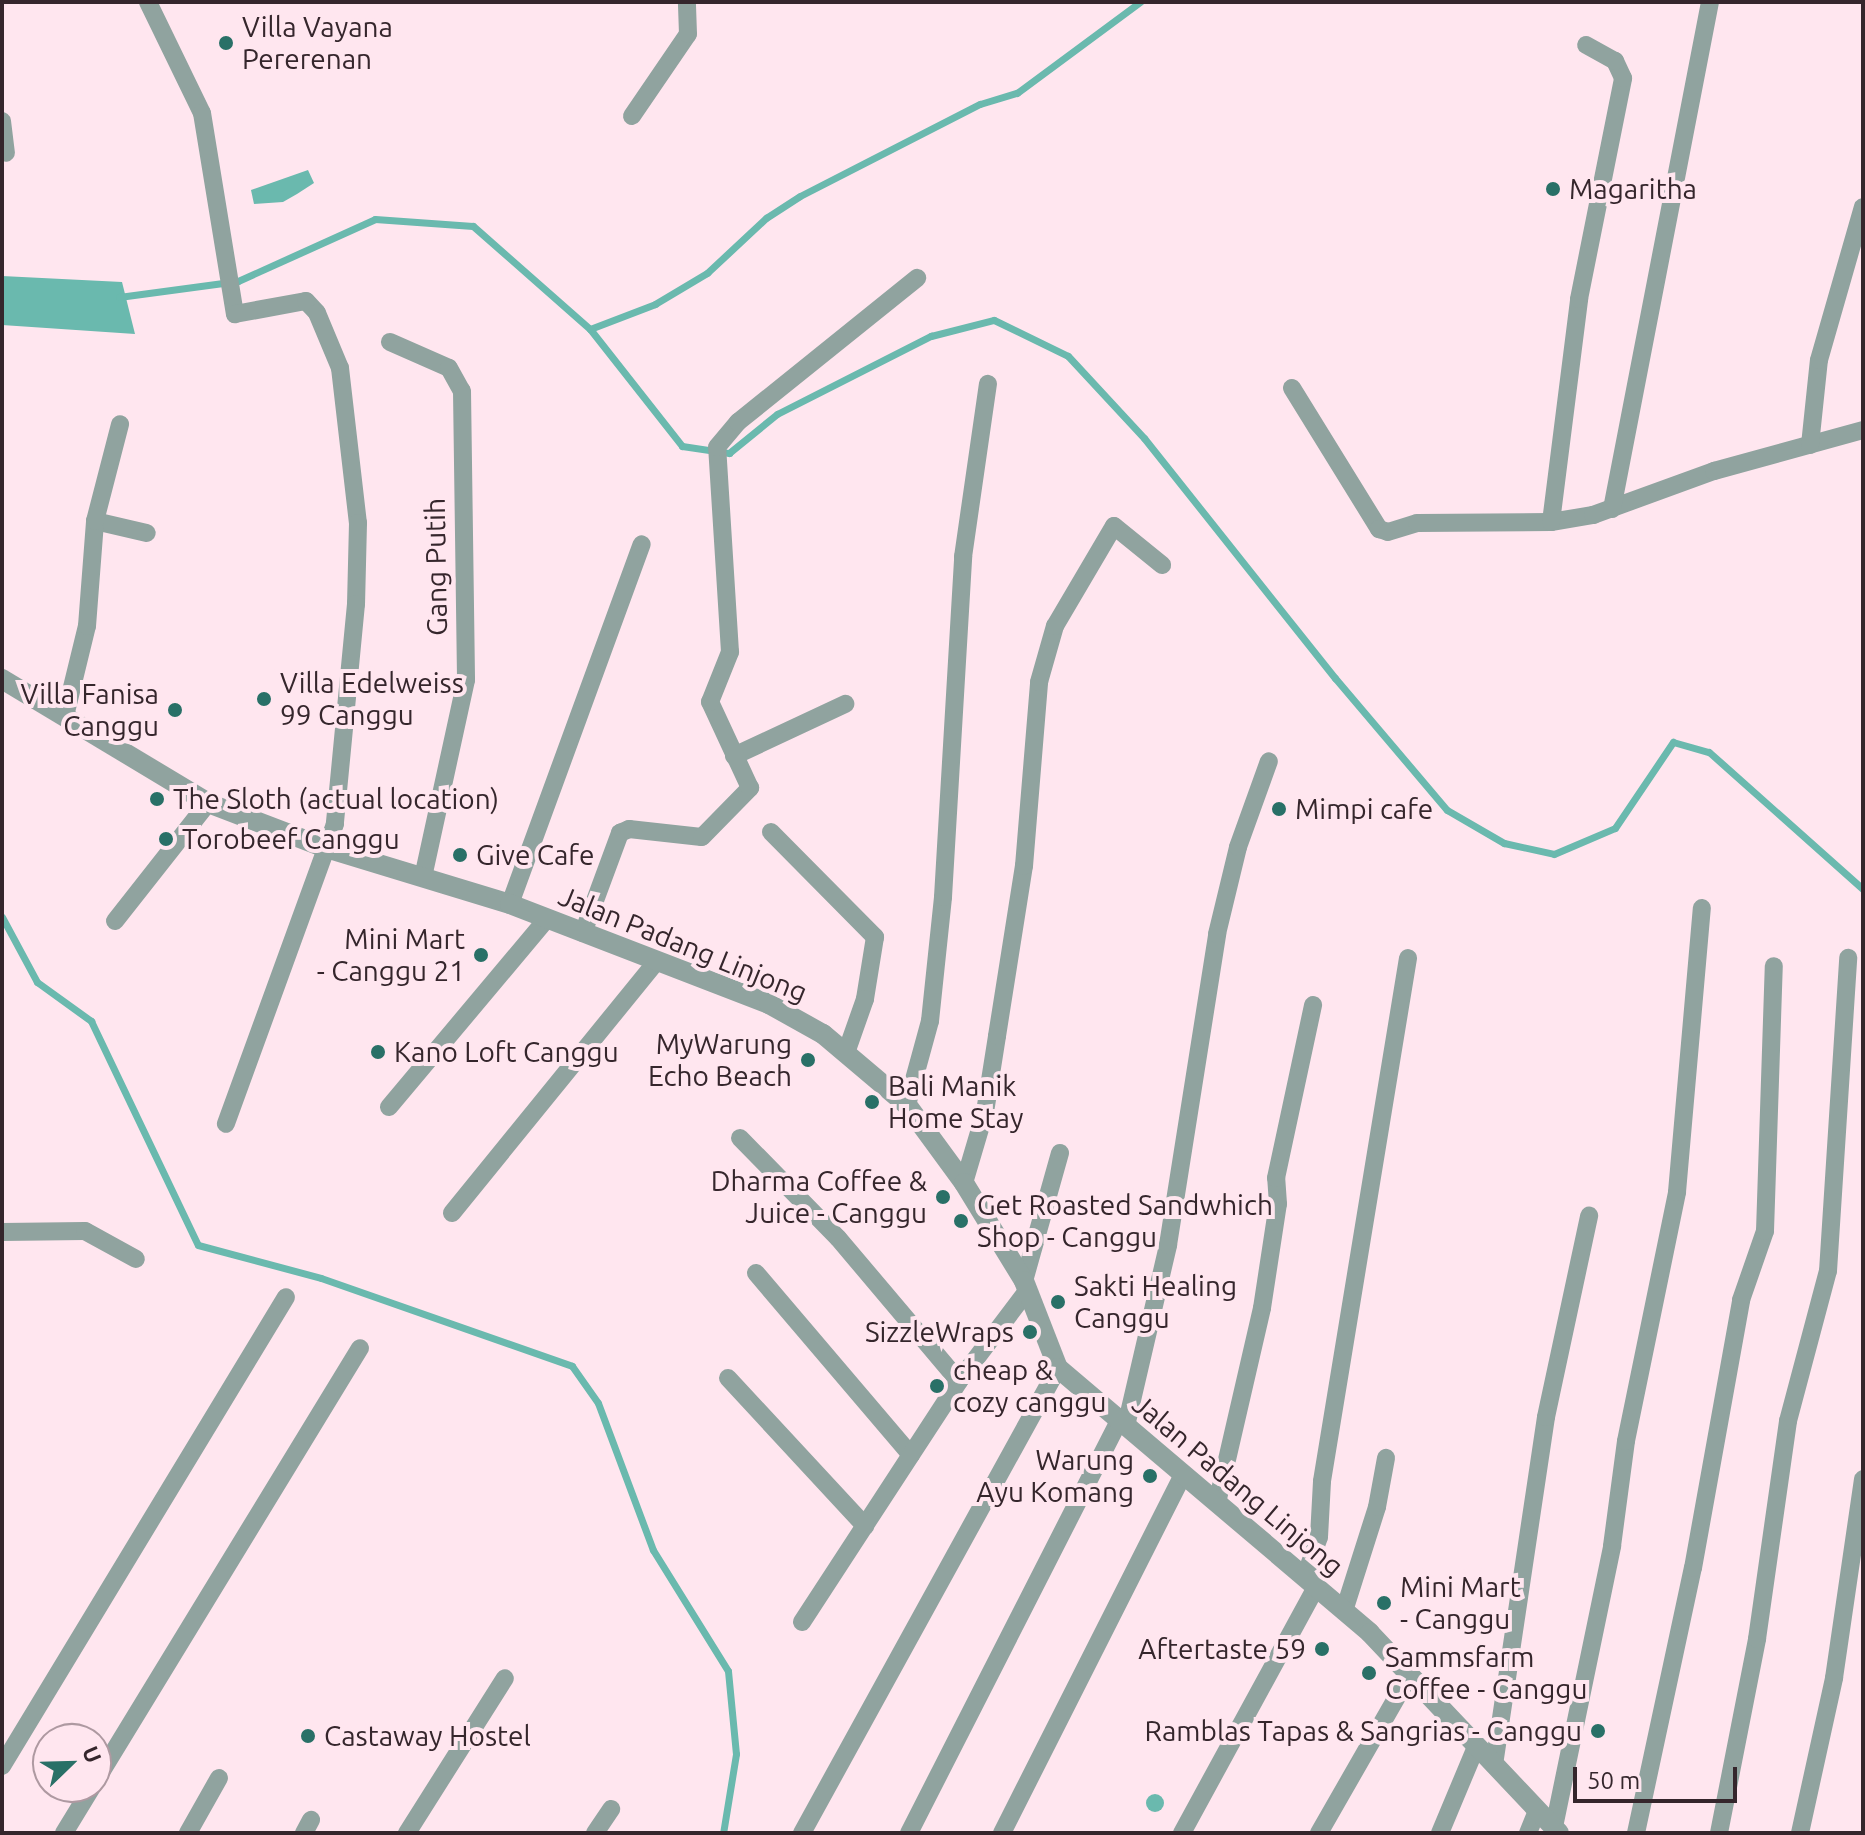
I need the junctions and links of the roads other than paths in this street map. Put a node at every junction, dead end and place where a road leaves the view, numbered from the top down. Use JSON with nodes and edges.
{"nodes":[{"id":1,"x":148,"y":2,"type":"edge"},
{"id":2,"x":687,"y":2,"type":"edge"},
{"id":3,"x":1710,"y":2,"type":"edge"},
{"id":4,"x":1586,"y":45,"type":"dead end"},
{"id":5,"x":632,"y":116,"type":"dead end"},
{"id":6,"x":2,"y":121,"type":"edge"},
{"id":7,"x":6,"y":153,"type":"dead end"},
{"id":8,"x":1863,"y":207,"type":"edge"},
{"id":9,"x":917,"y":278,"type":"dead end"},
{"id":10,"x":390,"y":342,"type":"dead end"},
{"id":11,"x":988,"y":384,"type":"dead end"},
{"id":12,"x":1292,"y":388,"type":"dead end"},
{"id":13,"x":120,"y":424,"type":"dead end"},
{"id":14,"x":1863,"y":430,"type":"edge"},
{"id":15,"x":1810,"y":445,"type":"junction"},
{"id":16,"x":1612,"y":509,"type":"junction"},
{"id":17,"x":95,"y":521,"type":"junction"},
{"id":18,"x":1551,"y":522,"type":"junction"},
{"id":19,"x":147,"y":533,"type":"dead end"},
{"id":20,"x":642,"y":544,"type":"dead end"},
{"id":21,"x":1162,"y":565,"type":"dead end"},
{"id":22,"x":2,"y":679,"type":"edge"},
{"id":23,"x":845,"y":704,"type":"dead end"},
{"id":24,"x":65,"y":716,"type":"junction"},
{"id":25,"x":734,"y":756,"type":"junction"},
{"id":26,"x":1269,"y":761,"type":"dead end"},
{"id":27,"x":208,"y":803,"type":"junction"},
{"id":28,"x":771,"y":832,"type":"dead end"},
{"id":29,"x":326,"y":848,"type":"junction"},
{"id":30,"x":423,"y":877,"type":"junction"},
{"id":31,"x":510,"y":904,"type":"junction"},
{"id":32,"x":1702,"y":908,"type":"dead end"},
{"id":33,"x":547,"y":919,"type":"junction"},
{"id":34,"x":115,"y":921,"type":"dead end"},
{"id":35,"x":583,"y":933,"type":"junction"},
{"id":36,"x":1408,"y":958,"type":"dead end"},
{"id":37,"x":1848,"y":958,"type":"dead end"},
{"id":38,"x":656,"y":962,"type":"junction"},
{"id":39,"x":1774,"y":966,"type":"dead end"},
{"id":40,"x":1313,"y":1005,"type":"dead end"},
{"id":41,"x":846,"y":1053,"type":"junction"},
{"id":42,"x":907,"y":1105,"type":"junction"},
{"id":43,"x":389,"y":1107,"type":"dead end"},
{"id":44,"x":226,"y":1124,"type":"dead end"},
{"id":45,"x":740,"y":1138,"type":"dead end"},
{"id":46,"x":1060,"y":1153,"type":"dead end"},
{"id":47,"x":964,"y":1183,"type":"junction"},
{"id":48,"x":452,"y":1213,"type":"dead end"},
{"id":49,"x":1589,"y":1216,"type":"dead end"},
{"id":50,"x":2,"y":1232,"type":"edge"},
{"id":51,"x":136,"y":1259,"type":"dead end"},
{"id":52,"x":756,"y":1273,"type":"dead end"},
{"id":53,"x":1025,"y":1286,"type":"junction"},
{"id":54,"x":286,"y":1297,"type":"dead end"},
{"id":55,"x":360,"y":1348,"type":"dead end"},
{"id":56,"x":1058,"y":1368,"type":"junction"},
{"id":57,"x":728,"y":1378,"type":"dead end"},
{"id":58,"x":959,"y":1381,"type":"junction"},
{"id":59,"x":1122,"y":1424,"type":"junction"},
{"id":60,"x":911,"y":1455,"type":"junction"},
{"id":61,"x":1386,"y":1458,"type":"dead end"},
{"id":62,"x":1183,"y":1475,"type":"junction"},
{"id":63,"x":1863,"y":1479,"type":"edge"},
{"id":64,"x":1217,"y":1503,"type":"junction"},
{"id":65,"x":865,"y":1526,"type":"junction"},
{"id":66,"x":1310,"y":1582,"type":"junction"},
{"id":67,"x":1344,"y":1611,"type":"junction"},
{"id":68,"x":802,"y":1622,"type":"dead end"},
{"id":69,"x":1409,"y":1676,"type":"junction"},
{"id":70,"x":505,"y":1678,"type":"dead end"},
{"id":71,"x":1476,"y":1747,"type":"junction"},
{"id":72,"x":1494,"y":1765,"type":"junction"},
{"id":73,"x":2,"y":1766,"type":"edge"},
{"id":74,"x":219,"y":1778,"type":"dead end"},
{"id":75,"x":611,"y":1809,"type":"dead end"},
{"id":76,"x":1537,"y":1811,"type":"junction"},
{"id":77,"x":1556,"y":1830,"type":"edge"},
{"id":78,"x":64,"y":1833,"type":"edge"},
{"id":79,"x":188,"y":1833,"type":"edge"},
{"id":80,"x":407,"y":1833,"type":"edge"},
{"id":81,"x":595,"y":1833,"type":"edge"},
{"id":82,"x":802,"y":1833,"type":"edge"},
{"id":83,"x":909,"y":1833,"type":"edge"},
{"id":84,"x":1002,"y":1833,"type":"edge"},
{"id":85,"x":1182,"y":1833,"type":"edge"},
{"id":86,"x":1319,"y":1833,"type":"edge"},
{"id":87,"x":1440,"y":1833,"type":"edge"},
{"id":88,"x":1528,"y":1833,"type":"edge"},
{"id":89,"x":1636,"y":1833,"type":"edge"},
{"id":90,"x":1719,"y":1833,"type":"edge"},
{"id":91,"x":1800,"y":1833,"type":"edge"}],
"edges":[{"from":1,"to":29,"type":"street"},
{"from":2,"to":5,"type":"street"},
{"from":3,"to":16,"type":"street"},
{"from":4,"to":18,"type":"street"},
{"from":6,"to":7,"type":"street"},
{"from":8,"to":15,"type":"street"},
{"from":9,"to":25,"type":"street"},
{"from":10,"to":30,"type":"street","name":"Gang Putih"},
{"from":11,"to":42,"type":"street"},
{"from":12,"to":18,"type":"street"},
{"from":13,"to":17,"type":"street"},
{"from":14,"to":15,"type":"street"},
{"from":15,"to":16,"type":"street"},
{"from":16,"to":18,"type":"street"},
{"from":17,"to":19,"type":"street"},
{"from":17,"to":24,"type":"street"},
{"from":20,"to":31,"type":"street"},
{"from":21,"to":47,"type":"street"},
{"from":22,"to":24,"type":"street","name":"Jalan Padang Linjong"},
{"from":23,"to":25,"type":"street"},
{"from":24,"to":27,"type":"street","name":"Jalan Padang Linjong"},
{"from":25,"to":35,"type":"street"},
{"from":26,"to":59,"type":"street"},
{"from":27,"to":29,"type":"street","name":"Jalan Padang Linjong"},
{"from":27,"to":34,"type":"street"},
{"from":28,"to":41,"type":"street"},
{"from":29,"to":30,"type":"street","name":"Jalan Padang Linjong"},
{"from":29,"to":44,"type":"street"},
{"from":30,"to":31,"type":"street","name":"Jalan Padang Linjong"},
{"from":31,"to":33,"type":"street","name":"Jalan Padang Linjong"},
{"from":32,"to":77,"type":"street"},
{"from":33,"to":35,"type":"street","name":"Jalan Padang Linjong"},
{"from":33,"to":43,"type":"street"},
{"from":35,"to":38,"type":"street","name":"Jalan Padang Linjong"},
{"from":36,"to":66,"type":"street"},
{"from":37,"to":90,"type":"street"},
{"from":38,"to":41,"type":"street","name":"Jalan Padang Linjong"},
{"from":38,"to":48,"type":"street"},
{"from":39,"to":89,"type":"street"},
{"from":40,"to":64,"type":"street"},
{"from":41,"to":42,"type":"street","name":"Jalan Padang Linjong"},
{"from":42,"to":47,"type":"street","name":"Jalan Padang Linjong"},
{"from":45,"to":58,"type":"street"},
{"from":46,"to":53,"type":"street"},
{"from":47,"to":53,"type":"street","name":"Jalan Padang Linjong"},
{"from":49,"to":72,"type":"street"},
{"from":50,"to":51,"type":"street"},
{"from":52,"to":60,"type":"street"},
{"from":53,"to":56,"type":"street","name":"Jalan Padang Linjong"},
{"from":53,"to":58,"type":"street"},
{"from":54,"to":73,"type":"street"},
{"from":55,"to":78,"type":"street"},
{"from":56,"to":59,"type":"street","name":"Jalan Padang Linjong"},
{"from":56,"to":82,"type":"street"},
{"from":57,"to":65,"type":"street"},
{"from":58,"to":60,"type":"street"},
{"from":59,"to":62,"type":"street","name":"Jalan Padang Linjong"},
{"from":59,"to":83,"type":"street"},
{"from":60,"to":65,"type":"street"},
{"from":61,"to":67,"type":"street"},
{"from":62,"to":64,"type":"street","name":"Jalan Padang Linjong"},
{"from":62,"to":84,"type":"street"},
{"from":63,"to":91,"type":"street"},
{"from":64,"to":66,"type":"street","name":"Jalan Padang Linjong"},
{"from":65,"to":68,"type":"street"},
{"from":66,"to":67,"type":"street","name":"Jalan Padang Linjong"},
{"from":66,"to":85,"type":"street"},
{"from":67,"to":69,"type":"street","name":"Jalan Padang Linjong"},
{"from":69,"to":71,"type":"street","name":"Jalan Padang Linjong"},
{"from":69,"to":86,"type":"street"},
{"from":70,"to":80,"type":"street"},
{"from":71,"to":72,"type":"street","name":"Jalan Padang Linjong"},
{"from":71,"to":87,"type":"street"},
{"from":72,"to":76,"type":"street","name":"Jalan Padang Linjong"},
{"from":74,"to":79,"type":"street"},
{"from":75,"to":81,"type":"street"},
{"from":76,"to":77,"type":"street","name":"Jalan Padang Linjong"},
{"from":76,"to":88,"type":"street"}]}
